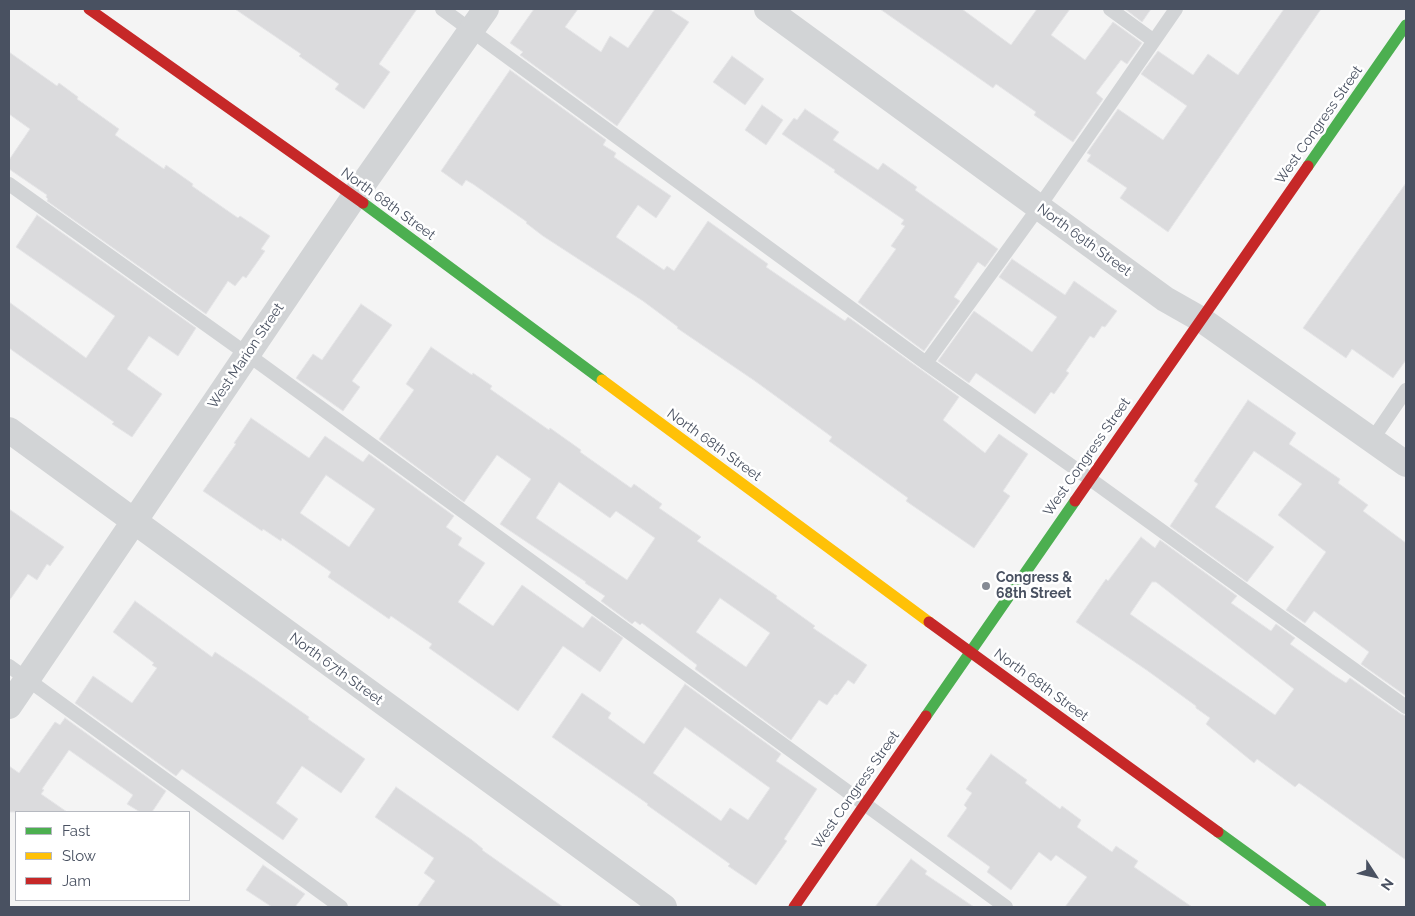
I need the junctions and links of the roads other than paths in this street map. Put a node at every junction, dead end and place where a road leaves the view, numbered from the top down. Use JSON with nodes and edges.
{"nodes":[{"id":1,"x":89,"y":9,"type":"edge"},
{"id":2,"x":442,"y":9,"type":"edge"},
{"id":3,"x":486,"y":9,"type":"edge"},
{"id":4,"x":767,"y":9,"type":"edge"},
{"id":5,"x":1110,"y":9,"type":"edge"},
{"id":6,"x":1176,"y":9,"type":"edge"},
{"id":7,"x":1406,"y":25,"type":"edge"},
{"id":8,"x":470,"y":30,"type":"junction"},
{"id":9,"x":1154,"y":41,"type":"junction"},
{"id":10,"x":9,"y":184,"type":"edge"},
{"id":11,"x":354,"y":197,"type":"junction"},
{"id":12,"x":1039,"y":207,"type":"junction"},
{"id":13,"x":1202,"y":320,"type":"junction"},
{"id":14,"x":248,"y":354,"type":"junction"},
{"id":15,"x":926,"y":363,"type":"junction"},
{"id":16,"x":1406,"y":390,"type":"edge"},
{"id":17,"x":9,"y":430,"type":"edge"},
{"id":18,"x":1372,"y":440,"type":"junction"},
{"id":19,"x":1406,"y":464,"type":"edge"},
{"id":20,"x":1090,"y":479,"type":"junction"},
{"id":21,"x":134,"y":522,"type":"junction"},
{"id":22,"x":970,"y":652,"type":"junction"},
{"id":23,"x":18,"y":673,"type":"edge"},
{"id":24,"x":9,"y":706,"type":"edge"},
{"id":25,"x":1406,"y":708,"type":"edge"},
{"id":26,"x":865,"y":805,"type":"junction"},
{"id":27,"x":341,"y":907,"type":"edge"},
{"id":28,"x":664,"y":907,"type":"edge"},
{"id":29,"x":794,"y":907,"type":"edge"},
{"id":30,"x":1006,"y":907,"type":"edge"},
{"id":31,"x":1321,"y":907,"type":"edge"}],
"edges":[{"from":1,"to":11,"type":"street","name":"North 68th Street"},
{"from":2,"to":8,"type":"lane"},
{"from":3,"to":8,"type":"street","name":"West Marion Street"},
{"from":4,"to":12,"type":"street","name":"North 69th Street"},
{"from":5,"to":9,"type":"lane"},
{"from":6,"to":9,"type":"lane"},
{"from":7,"to":13,"type":"street","name":"West Congress Street"},
{"from":8,"to":11,"type":"street","name":"West Marion Street"},
{"from":8,"to":15,"type":"lane"},
{"from":9,"to":12,"type":"lane"},
{"from":10,"to":14,"type":"lane"},
{"from":11,"to":14,"type":"street","name":"West Marion Street"},
{"from":11,"to":22,"type":"street","name":"North 68th Street"},
{"from":12,"to":13,"type":"street","name":"North 69th Street"},
{"from":12,"to":15,"type":"lane"},
{"from":13,"to":18,"type":"street","name":"North 69th Street"},
{"from":13,"to":20,"type":"street","name":"West Congress Street"},
{"from":14,"to":21,"type":"street","name":"West Marion Street"},
{"from":14,"to":26,"type":"lane"},
{"from":15,"to":20,"type":"lane"},
{"from":16,"to":18,"type":"lane"},
{"from":17,"to":21,"type":"street","name":"North 67th Street"},
{"from":18,"to":19,"type":"street","name":"North 69th Street"},
{"from":20,"to":22,"type":"street","name":"West Congress Street"},
{"from":20,"to":25,"type":"lane"},
{"from":21,"to":23,"type":"street","name":"West Marion Street"},
{"from":21,"to":28,"type":"street","name":"North 67th Street"},
{"from":22,"to":26,"type":"street","name":"West Congress Street"},
{"from":22,"to":31,"type":"street","name":"North 68th Street"},
{"from":23,"to":24,"type":"street","name":"West Marion Street"},
{"from":23,"to":27,"type":"lane"},
{"from":26,"to":29,"type":"street","name":"West Congress Street"},
{"from":26,"to":30,"type":"lane"}]}
